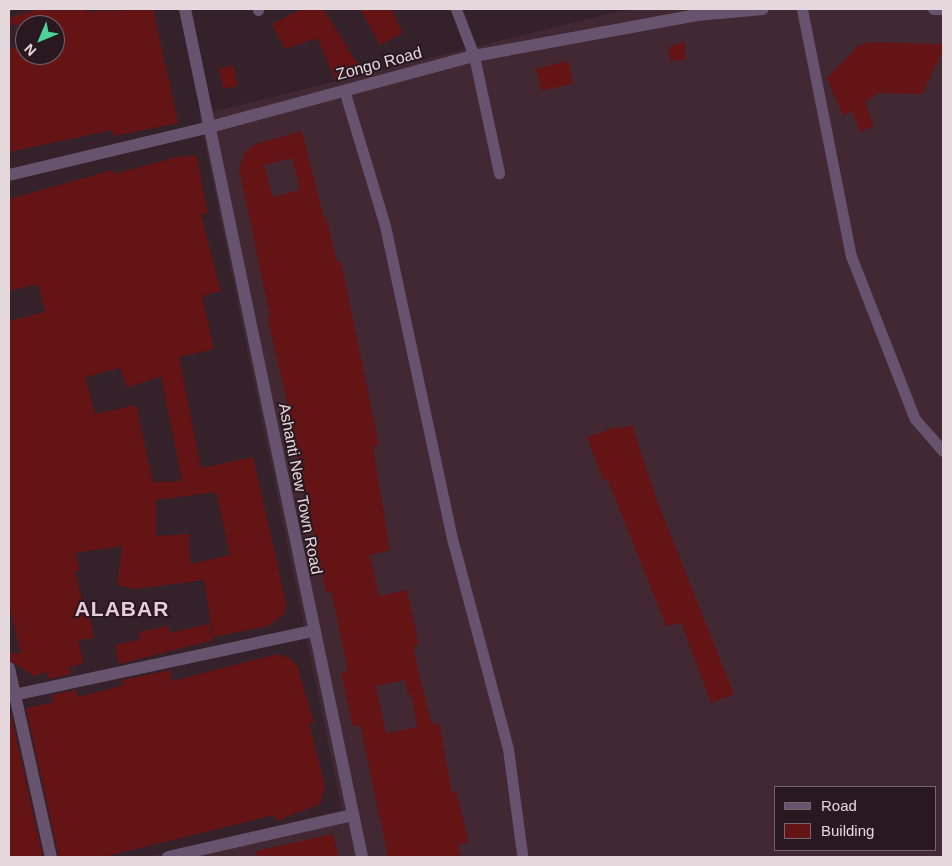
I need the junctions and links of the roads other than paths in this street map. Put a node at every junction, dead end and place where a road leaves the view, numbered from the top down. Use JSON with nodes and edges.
{"nodes":[{"id":1,"x":185,"y":9,"type":"edge"},
{"id":2,"x":456,"y":9,"type":"edge"},
{"id":3,"x":763,"y":9,"type":"edge"},
{"id":4,"x":802,"y":9,"type":"edge"},
{"id":5,"x":934,"y":9,"type":"edge"},
{"id":6,"x":943,"y":9,"type":"edge"},
{"id":7,"x":474,"y":56,"type":"junction"},
{"id":8,"x":344,"y":90,"type":"junction"},
{"id":9,"x":210,"y":127,"type":"junction"},
{"id":10,"x":499,"y":173,"type":"dead end"},
{"id":11,"x":9,"y":175,"type":"edge"},
{"id":12,"x":943,"y":451,"type":"edge"},
{"id":13,"x":313,"y":631,"type":"junction"},
{"id":14,"x":9,"y":668,"type":"edge"},
{"id":15,"x":12,"y":695,"type":"edge"},
{"id":16,"x":353,"y":815,"type":"junction"},
{"id":17,"x":522,"y":854,"type":"dead end"},
{"id":18,"x":50,"y":857,"type":"edge"},
{"id":19,"x":168,"y":857,"type":"edge"},
{"id":20,"x":362,"y":857,"type":"edge"}],
"edges":[{"from":1,"to":9,"type":"street","name":"Ashanti New Town Road"},
{"from":2,"to":7,"type":"lane"},
{"from":3,"to":7,"type":"street","name":"Zongo Road"},
{"from":4,"to":12,"type":"lane"},
{"from":5,"to":6,"type":"street"},
{"from":7,"to":8,"type":"street","name":"Zongo Road"},
{"from":7,"to":10,"type":"lane"},
{"from":8,"to":9,"type":"street","name":"Zongo Road"},
{"from":8,"to":17,"type":"lane"},
{"from":9,"to":11,"type":"street","name":"Zongo Road"},
{"from":9,"to":13,"type":"street","name":"Ashanti New Town Road"},
{"from":13,"to":15,"type":"street"},
{"from":13,"to":16,"type":"street","name":"Ashanti New Town Road"},
{"from":14,"to":15,"type":"street"},
{"from":15,"to":18,"type":"street"},
{"from":16,"to":19,"type":"street"},
{"from":16,"to":20,"type":"street","name":"Ashanti New Town Road"}]}
